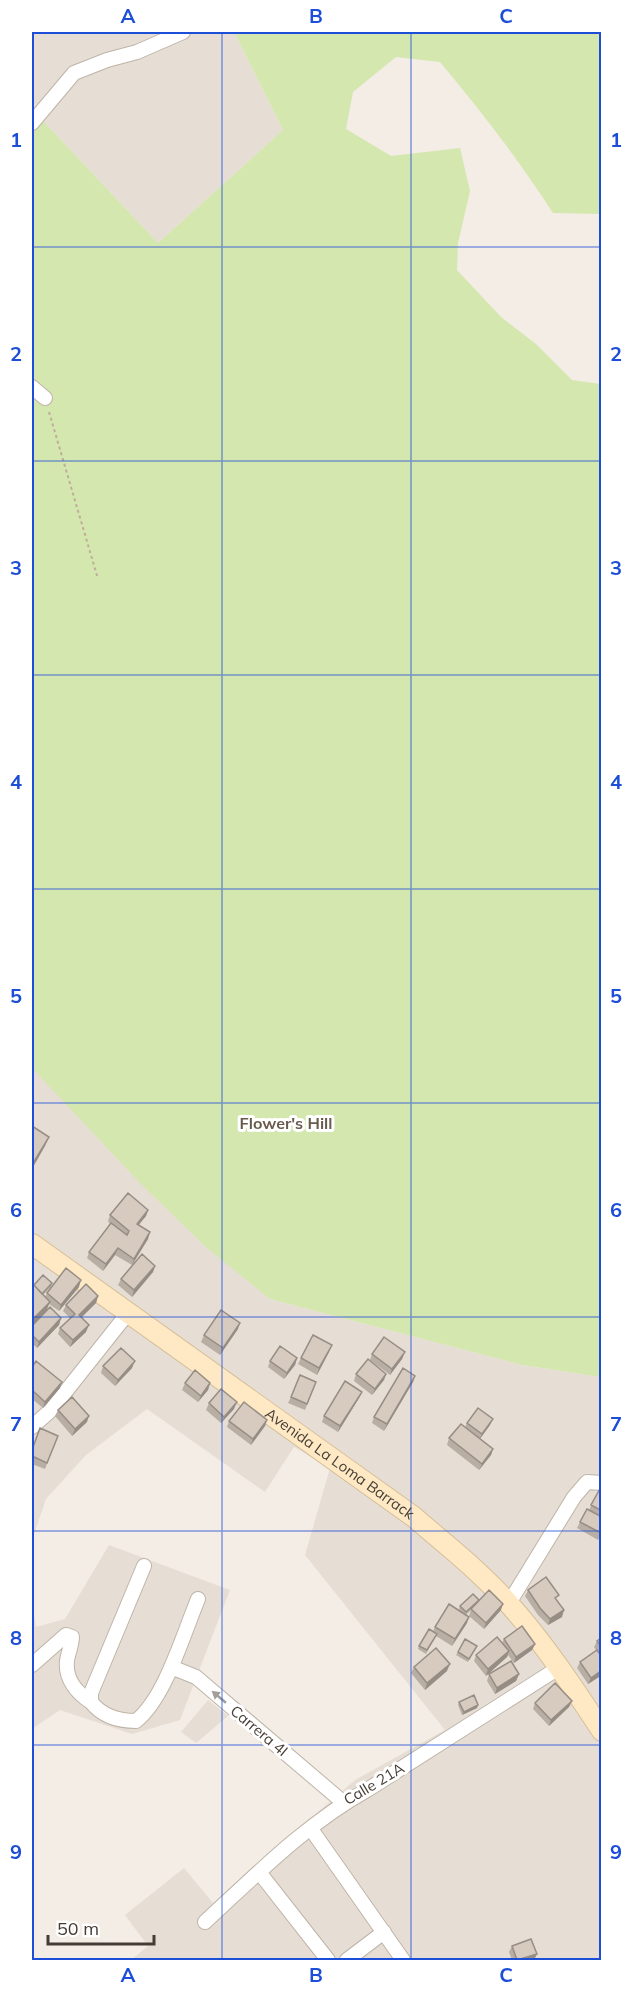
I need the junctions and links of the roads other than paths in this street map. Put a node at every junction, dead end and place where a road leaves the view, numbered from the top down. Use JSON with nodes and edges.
{"nodes":[{"id":1,"x":183,"y":32,"type":"edge"},
{"id":2,"x":32,"y":123,"type":"edge"},
{"id":3,"x":32,"y":387,"type":"edge"},
{"id":4,"x":45,"y":398,"type":"road end"},
{"id":5,"x":32,"y":1244,"type":"edge"},
{"id":6,"x":128,"y":1313,"type":"junction"},
{"id":7,"x":32,"y":1427,"type":"edge"},
{"id":8,"x":602,"y":1483,"type":"edge"},
{"id":9,"x":144,"y":1566,"type":"dead end"},
{"id":10,"x":198,"y":1599,"type":"dead end"},
{"id":11,"x":508,"y":1603,"type":"junction"},
{"id":12,"x":32,"y":1665,"type":"edge"},
{"id":13,"x":171,"y":1667,"type":"junction"},
{"id":14,"x":560,"y":1667,"type":"junction"},
{"id":15,"x":91,"y":1702,"type":"junction"},
{"id":16,"x":602,"y":1731,"type":"edge"},
{"id":17,"x":344,"y":1803,"type":"junction"},
{"id":18,"x":310,"y":1829,"type":"junction"},
{"id":19,"x":259,"y":1872,"type":"junction"},
{"id":20,"x":205,"y":1922,"type":"dead end"},
{"id":21,"x":384,"y":1932,"type":"junction"},
{"id":22,"x":328,"y":1960,"type":"edge"},
{"id":23,"x":347,"y":1960,"type":"edge"},
{"id":24,"x":403,"y":1960,"type":"edge"}],
"edges":[{"from":1,"to":2,"type":"street"},
{"from":3,"to":4,"type":"street"},
{"from":5,"to":6,"type":"main road","name":"Avenida La Loma Barrack"},
{"from":6,"to":7,"type":"street"},
{"from":6,"to":11,"type":"main road","name":"Avenida La Loma Barrack"},
{"from":8,"to":11,"type":"street"},
{"from":9,"to":15,"type":"street"},
{"from":10,"to":13,"type":"street"},
{"from":11,"to":14,"type":"main road","name":"Avenida La Loma Barrack"},
{"from":12,"to":15,"type":"street"},
{"from":13,"to":15,"type":"street"},
{"from":17,"to":13,"type":"street","name":"Carrera 4I","one_way":true},
{"from":14,"to":16,"type":"main road","name":"Avenida La Loma Barrack"},
{"from":14,"to":17,"type":"street","name":"Calle 21A"},
{"from":17,"to":18,"type":"street","name":"Calle 21A"},
{"from":18,"to":19,"type":"street","name":"Calle 21A"},
{"from":18,"to":21,"type":"street"},
{"from":19,"to":20,"type":"street","name":"Calle 21A"},
{"from":19,"to":22,"type":"street"},
{"from":21,"to":23,"type":"street"},
{"from":21,"to":24,"type":"street"}]}
